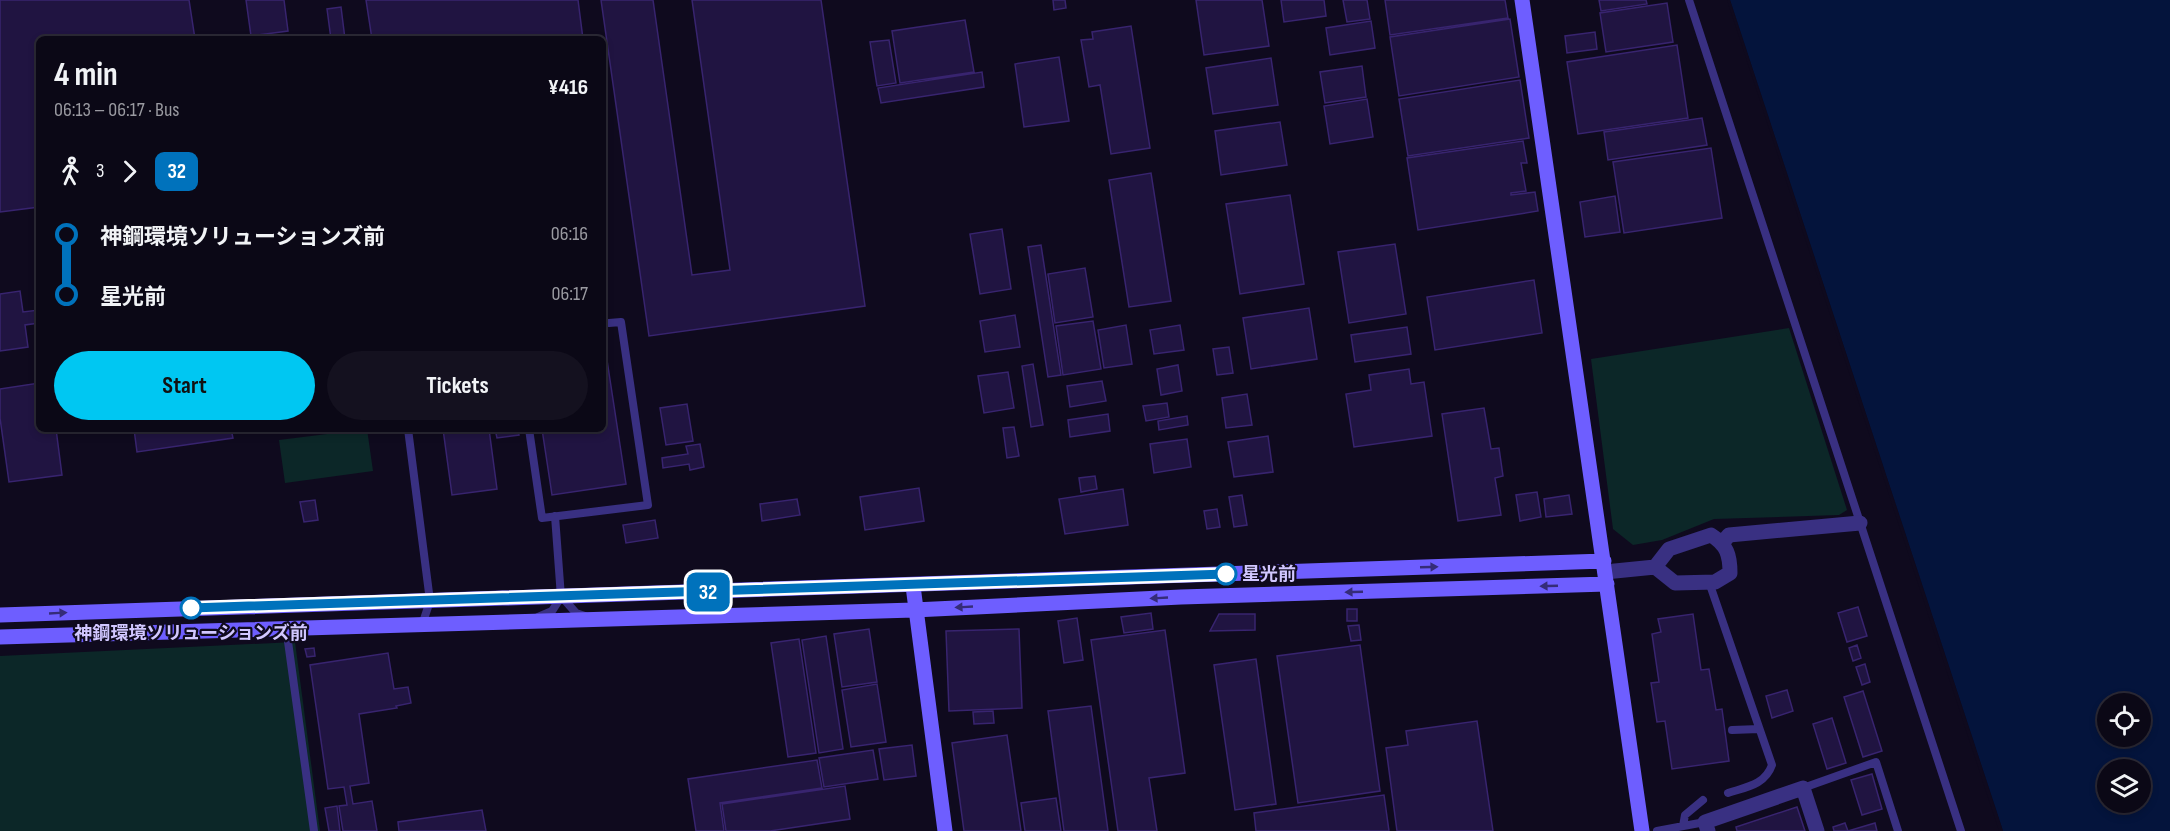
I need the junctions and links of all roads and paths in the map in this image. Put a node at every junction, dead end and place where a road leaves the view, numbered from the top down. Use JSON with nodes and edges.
{"nodes":[{"id":1,"x":1522,"y":0,"type":"edge"},
{"id":2,"x":1689,"y":0,"type":"edge"},
{"id":3,"x":609,"y":323,"type":"dead end"},
{"id":4,"x":408,"y":432,"type":"edge"},
{"id":5,"x":529,"y":432,"type":"edge"},
{"id":6,"x":555,"y":516,"type":"junction"},
{"id":7,"x":1860,"y":523,"type":"junction"},
{"id":8,"x":1722,"y":542,"type":"junction"},
{"id":9,"x":1655,"y":567,"type":"junction"},
{"id":10,"x":1605,"y":572,"type":"junction"},
{"id":11,"x":1709,"y":582,"type":"junction"},
{"id":12,"x":913,"y":586,"type":"junction"},
{"id":13,"x":561,"y":597,"type":"junction"},
{"id":14,"x":430,"y":601,"type":"junction"},
{"id":15,"x":914,"y":610,"type":"junction"},
{"id":16,"x":0,"y":615,"type":"edge"},
{"id":17,"x":592,"y":618,"type":"junction"},
{"id":18,"x":534,"y":619,"type":"junction"},
{"id":19,"x":423,"y":622,"type":"junction"},
{"id":20,"x":286,"y":626,"type":"junction"},
{"id":21,"x":0,"y":637,"type":"edge"},
{"id":22,"x":1759,"y":729,"type":"junction"},
{"id":23,"x":1732,"y":730,"type":"dead end"},
{"id":24,"x":1803,"y":788,"type":"junction"},
{"id":25,"x":1728,"y":794,"type":"dead end"},
{"id":26,"x":1703,"y":800,"type":"dead end"},
{"id":27,"x":1683,"y":826,"type":"junction"},
{"id":28,"x":1706,"y":826,"type":"edge"},
{"id":29,"x":314,"y":831,"type":"edge"},
{"id":30,"x":945,"y":831,"type":"edge"},
{"id":31,"x":1642,"y":831,"type":"edge"},
{"id":32,"x":1658,"y":831,"type":"edge"},
{"id":33,"x":1817,"y":831,"type":"edge"},
{"id":34,"x":1898,"y":831,"type":"edge"},
{"id":35,"x":1961,"y":831,"type":"edge"}],
"edges":[{"from":1,"to":10,"type":"street"},
{"from":2,"to":7,"type":"lane"},
{"from":3,"to":6,"type":"lane"},
{"from":4,"to":14,"type":"lane"},
{"from":5,"to":6,"type":"lane"},
{"from":6,"to":13,"type":"lane"},
{"from":7,"to":8,"type":"street"},
{"from":7,"to":35,"type":"lane"},
{"from":8,"to":9,"type":"street"},
{"from":8,"to":11,"type":"street"},
{"from":9,"to":10,"type":"street"},
{"from":9,"to":11,"type":"street"},
{"from":12,"to":10,"type":"street","one_way":true},
{"from":10,"to":15,"type":"street","one_way":true},
{"from":10,"to":31,"type":"street"},
{"from":11,"to":22,"type":"lane"},
{"from":12,"to":13,"type":"street"},
{"from":12,"to":15,"type":"street"},
{"from":13,"to":14,"type":"street"},
{"from":13,"to":17,"type":"lane"},
{"from":13,"to":18,"type":"lane"},
{"from":16,"to":14,"type":"street","one_way":true},
{"from":14,"to":19,"type":"lane"},
{"from":15,"to":17,"type":"street"},
{"from":15,"to":30,"type":"street"},
{"from":17,"to":18,"type":"street"},
{"from":18,"to":19,"type":"street"},
{"from":19,"to":20,"type":"street"},
{"from":20,"to":21,"type":"street"},
{"from":20,"to":29,"type":"lane"},
{"from":22,"to":23,"type":"lane"},
{"from":22,"to":25,"type":"lane"},
{"from":24,"to":28,"type":"street"},
{"from":24,"to":33,"type":"street"},
{"from":24,"to":34,"type":"lane"},
{"from":26,"to":27,"type":"lane"},
{"from":27,"to":28,"type":"lane"},
{"from":27,"to":32,"type":"lane"}]}
